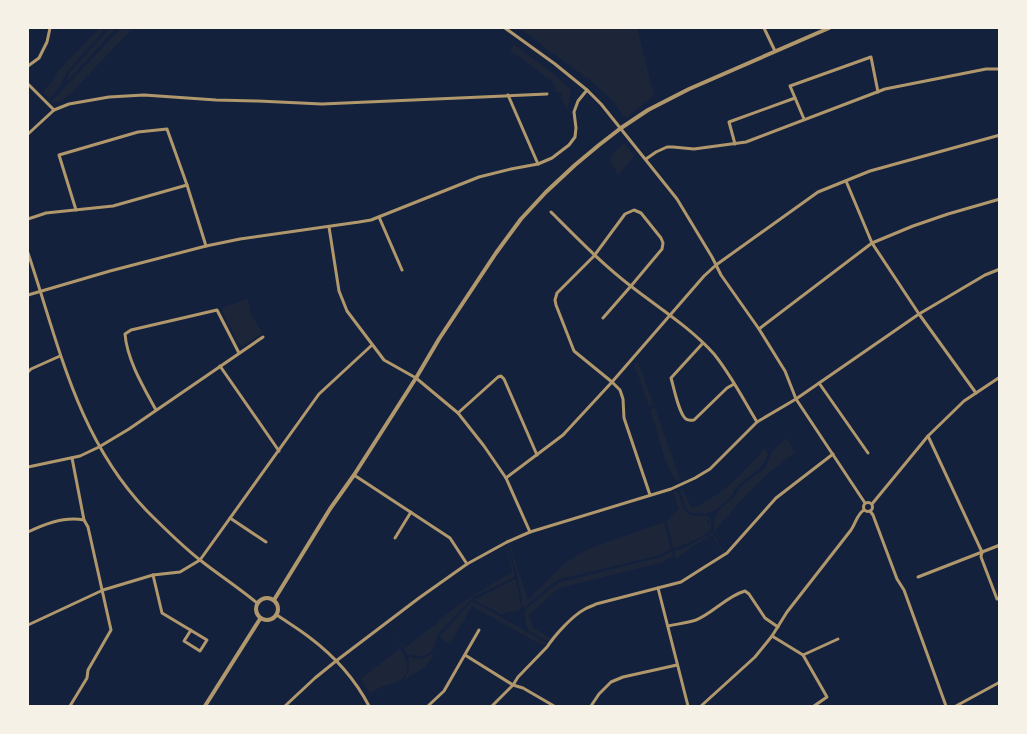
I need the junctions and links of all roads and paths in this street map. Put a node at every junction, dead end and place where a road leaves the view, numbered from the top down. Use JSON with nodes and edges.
{"nodes":[{"id":1,"x":50,"y":28,"type":"edge"},
{"id":2,"x":505,"y":28,"type":"edge"},
{"id":3,"x":764,"y":28,"type":"edge"},
{"id":4,"x":829,"y":28,"type":"edge"},
{"id":5,"x":775,"y":51,"type":"junction"},
{"id":6,"x":28,"y":66,"type":"edge"},
{"id":7,"x":1000,"y":69,"type":"edge"},
{"id":8,"x":28,"y":84,"type":"edge"},
{"id":9,"x":587,"y":90,"type":"junction"},
{"id":10,"x":878,"y":92,"type":"junction"},
{"id":11,"x":547,"y":94,"type":"dead end"},
{"id":12,"x":508,"y":96,"type":"junction"},
{"id":13,"x":795,"y":98,"type":"junction"},
{"id":14,"x":54,"y":110,"type":"junction"},
{"id":15,"x":804,"y":119,"type":"junction"},
{"id":16,"x":621,"y":128,"type":"junction"},
{"id":17,"x":28,"y":134,"type":"edge"},
{"id":18,"x":1000,"y":135,"type":"edge"},
{"id":19,"x":735,"y":144,"type":"junction"},
{"id":20,"x":646,"y":159,"type":"junction"},
{"id":21,"x":538,"y":164,"type":"junction"},
{"id":22,"x":846,"y":181,"type":"junction"},
{"id":23,"x":187,"y":185,"type":"junction"},
{"id":24,"x":1000,"y":199,"type":"edge"},
{"id":25,"x":76,"y":210,"type":"junction"},
{"id":26,"x":551,"y":212,"type":"dead end"},
{"id":27,"x":379,"y":217,"type":"junction"},
{"id":28,"x":28,"y":218,"type":"edge"},
{"id":29,"x":329,"y":227,"type":"junction"},
{"id":30,"x":872,"y":243,"type":"junction"},
{"id":31,"x":206,"y":246,"type":"junction"},
{"id":32,"x":28,"y":253,"type":"edge"},
{"id":33,"x":594,"y":256,"type":"junction"},
{"id":34,"x":716,"y":265,"type":"junction"},
{"id":35,"x":1000,"y":269,"type":"edge"},
{"id":36,"x":402,"y":270,"type":"dead end"},
{"id":37,"x":631,"y":286,"type":"junction"},
{"id":38,"x":40,"y":291,"type":"junction"},
{"id":39,"x":28,"y":295,"type":"edge"},
{"id":40,"x":919,"y":314,"type":"junction"},
{"id":41,"x":670,"y":315,"type":"junction"},
{"id":42,"x":603,"y":318,"type":"dead end"},
{"id":43,"x":759,"y":329,"type":"junction"},
{"id":44,"x":263,"y":337,"type":"dead end"},
{"id":45,"x":703,"y":343,"type":"junction"},
{"id":46,"x":372,"y":345,"type":"junction"},
{"id":47,"x":238,"y":353,"type":"junction"},
{"id":48,"x":60,"y":356,"type":"junction"},
{"id":49,"x":220,"y":366,"type":"junction"},
{"id":50,"x":28,"y":372,"type":"edge"},
{"id":51,"x":1000,"y":377,"type":"edge"},
{"id":52,"x":416,"y":378,"type":"junction"},
{"id":53,"x":612,"y":382,"type":"junction"},
{"id":54,"x":819,"y":383,"type":"junction"},
{"id":55,"x":734,"y":384,"type":"junction"},
{"id":56,"x":976,"y":393,"type":"junction"},
{"id":57,"x":796,"y":399,"type":"junction"},
{"id":58,"x":156,"y":410,"type":"junction"},
{"id":59,"x":458,"y":413,"type":"junction"},
{"id":60,"x":757,"y":422,"type":"junction"},
{"id":61,"x":928,"y":436,"type":"junction"},
{"id":62,"x":99,"y":447,"type":"junction"},
{"id":63,"x":279,"y":451,"type":"junction"},
{"id":64,"x":868,"y":452,"type":"dead end"},
{"id":65,"x":833,"y":454,"type":"junction"},
{"id":66,"x":537,"y":455,"type":"junction"},
{"id":67,"x":72,"y":458,"type":"junction"},
{"id":68,"x":28,"y":466,"type":"edge"},
{"id":69,"x":354,"y":475,"type":"junction"},
{"id":70,"x":506,"y":478,"type":"junction"},
{"id":71,"x":650,"y":495,"type":"junction"},
{"id":72,"x":865,"y":503,"type":"junction"},
{"id":73,"x":872,"y":504,"type":"junction"},
{"id":74,"x":864,"y":510,"type":"junction"},
{"id":75,"x":411,"y":512,"type":"junction"},
{"id":76,"x":870,"y":512,"type":"junction"},
{"id":77,"x":230,"y":518,"type":"junction"},
{"id":78,"x":84,"y":520,"type":"junction"},
{"id":79,"x":28,"y":532,"type":"edge"},
{"id":80,"x":530,"y":532,"type":"junction"},
{"id":81,"x":395,"y":538,"type":"dead end"},
{"id":82,"x":266,"y":542,"type":"dead end"},
{"id":83,"x":1000,"y":545,"type":"edge"},
{"id":84,"x":982,"y":552,"type":"junction"},
{"id":85,"x":200,"y":560,"type":"junction"},
{"id":86,"x":467,"y":564,"type":"junction"},
{"id":87,"x":153,"y":575,"type":"junction"},
{"id":88,"x":918,"y":577,"type":"dead end"},
{"id":89,"x":658,"y":588,"type":"junction"},
{"id":90,"x":103,"y":590,"type":"junction"},
{"id":91,"x":274,"y":600,"type":"junction"},
{"id":92,"x":997,"y":600,"type":"dead end"},
{"id":93,"x":258,"y":603,"type":"junction"},
{"id":94,"x":277,"y":615,"type":"junction"},
{"id":95,"x":260,"y":618,"type":"junction"},
{"id":96,"x":28,"y":625,"type":"edge"},
{"id":97,"x":668,"y":626,"type":"junction"},
{"id":98,"x":778,"y":627,"type":"junction"},
{"id":99,"x":191,"y":630,"type":"junction"},
{"id":100,"x":479,"y":630,"type":"dead end"},
{"id":101,"x":772,"y":636,"type":"junction"},
{"id":102,"x":838,"y":639,"type":"dead end"},
{"id":103,"x":465,"y":655,"type":"junction"},
{"id":104,"x":804,"y":655,"type":"junction"},
{"id":105,"x":336,"y":661,"type":"junction"},
{"id":106,"x":677,"y":664,"type":"junction"},
{"id":107,"x":1000,"y":682,"type":"edge"},
{"id":108,"x":513,"y":684,"type":"junction"},
{"id":109,"x":70,"y":706,"type":"edge"},
{"id":110,"x":205,"y":706,"type":"edge"},
{"id":111,"x":285,"y":706,"type":"edge"},
{"id":112,"x":369,"y":706,"type":"edge"},
{"id":113,"x":428,"y":706,"type":"edge"},
{"id":114,"x":492,"y":706,"type":"edge"},
{"id":115,"x":553,"y":706,"type":"edge"},
{"id":116,"x":591,"y":706,"type":"edge"},
{"id":117,"x":688,"y":706,"type":"edge"},
{"id":118,"x":701,"y":706,"type":"edge"},
{"id":119,"x":814,"y":706,"type":"edge"},
{"id":120,"x":946,"y":706,"type":"edge"},
{"id":121,"x":956,"y":706,"type":"edge"}],
"edges":[{"from":1,"to":6,"type":"street"},
{"from":2,"to":9,"type":"street"},
{"from":3,"to":5,"type":"street"},
{"from":4,"to":5,"type":"street"},
{"from":5,"to":16,"type":"street"},
{"from":7,"to":10,"type":"street"},
{"from":8,"to":14,"type":"street"},
{"from":9,"to":16,"type":"street"},
{"from":9,"to":21,"type":"street"},
{"from":10,"to":13,"type":"street"},
{"from":10,"to":15,"type":"street"},
{"from":11,"to":12,"type":"street"},
{"from":12,"to":14,"type":"street"},
{"from":12,"to":21,"type":"street"},
{"from":13,"to":15,"type":"street"},
{"from":13,"to":19,"type":"street"},
{"from":14,"to":17,"type":"street"},
{"from":15,"to":19,"type":"street"},
{"from":16,"to":20,"type":"street"},
{"from":16,"to":52,"type":"street"},
{"from":18,"to":22,"type":"street"},
{"from":19,"to":20,"type":"street"},
{"from":20,"to":34,"type":"street"},
{"from":21,"to":27,"type":"street"},
{"from":22,"to":30,"type":"street"},
{"from":22,"to":34,"type":"street"},
{"from":23,"to":25,"type":"street"},
{"from":23,"to":25,"type":"street"},
{"from":23,"to":31,"type":"street"},
{"from":24,"to":30,"type":"street"},
{"from":25,"to":28,"type":"street"},
{"from":26,"to":33,"type":"street"},
{"from":27,"to":29,"type":"street"},
{"from":27,"to":36,"type":"street"},
{"from":29,"to":31,"type":"street"},
{"from":29,"to":46,"type":"street"},
{"from":30,"to":40,"type":"street"},
{"from":30,"to":43,"type":"street"},
{"from":31,"to":38,"type":"street"},
{"from":32,"to":38,"type":"street"},
{"from":33,"to":37,"type":"street"},
{"from":33,"to":37,"type":"street"},
{"from":33,"to":53,"type":"street"},
{"from":34,"to":41,"type":"street"},
{"from":34,"to":43,"type":"street"},
{"from":35,"to":40,"type":"street"},
{"from":37,"to":41,"type":"street"},
{"from":37,"to":42,"type":"street"},
{"from":38,"to":39,"type":"street"},
{"from":38,"to":48,"type":"street"},
{"from":40,"to":54,"type":"street"},
{"from":40,"to":56,"type":"street"},
{"from":41,"to":45,"type":"street"},
{"from":41,"to":53,"type":"street"},
{"from":43,"to":57,"type":"street"},
{"from":44,"to":47,"type":"street"},
{"from":45,"to":55,"type":"street"},
{"from":45,"to":55,"type":"street"},
{"from":46,"to":52,"type":"street"},
{"from":46,"to":63,"type":"street"},
{"from":47,"to":49,"type":"street"},
{"from":47,"to":58,"type":"street"},
{"from":48,"to":50,"type":"street"},
{"from":48,"to":62,"type":"street"},
{"from":49,"to":58,"type":"street"},
{"from":49,"to":63,"type":"street"},
{"from":51,"to":56,"type":"street"},
{"from":52,"to":59,"type":"street"},
{"from":52,"to":69,"type":"street"},
{"from":53,"to":66,"type":"street"},
{"from":53,"to":71,"type":"street"},
{"from":54,"to":57,"type":"street"},
{"from":54,"to":64,"type":"street"},
{"from":55,"to":60,"type":"street"},
{"from":56,"to":61,"type":"street"},
{"from":57,"to":60,"type":"street"},
{"from":57,"to":65,"type":"street"},
{"from":58,"to":62,"type":"street"},
{"from":59,"to":66,"type":"street"},
{"from":59,"to":70,"type":"street"},
{"from":60,"to":71,"type":"street"},
{"from":61,"to":73,"type":"street"},
{"from":61,"to":84,"type":"street"},
{"from":62,"to":67,"type":"street"},
{"from":62,"to":85,"type":"street"},
{"from":63,"to":77,"type":"street"},
{"from":65,"to":72,"type":"street"},
{"from":65,"to":89,"type":"street"},
{"from":66,"to":70,"type":"street"},
{"from":67,"to":68,"type":"street"},
{"from":67,"to":78,"type":"street"},
{"from":69,"to":75,"type":"street"},
{"from":69,"to":91,"type":"street"},
{"from":70,"to":80,"type":"street"},
{"from":71,"to":80,"type":"street"},
{"from":72,"to":73,"type":"street"},
{"from":72,"to":74,"type":"street"},
{"from":73,"to":76,"type":"street"},
{"from":74,"to":76,"type":"street"},
{"from":74,"to":98,"type":"street"},
{"from":75,"to":81,"type":"street"},
{"from":75,"to":86,"type":"street"},
{"from":76,"to":120,"type":"street"},
{"from":77,"to":82,"type":"street"},
{"from":77,"to":85,"type":"street"},
{"from":78,"to":79,"type":"street"},
{"from":78,"to":90,"type":"street"},
{"from":80,"to":86,"type":"street"},
{"from":83,"to":84,"type":"street"},
{"from":84,"to":88,"type":"street"},
{"from":84,"to":92,"type":"street"},
{"from":85,"to":87,"type":"street"},
{"from":85,"to":93,"type":"street"},
{"from":86,"to":105,"type":"street"},
{"from":87,"to":90,"type":"street"},
{"from":87,"to":99,"type":"street"},
{"from":89,"to":97,"type":"street"},
{"from":89,"to":108,"type":"street"},
{"from":90,"to":96,"type":"street"},
{"from":90,"to":109,"type":"street"},
{"from":91,"to":93,"type":"street"},
{"from":91,"to":94,"type":"street"},
{"from":93,"to":95,"type":"street"},
{"from":94,"to":95,"type":"street"},
{"from":94,"to":105,"type":"street"},
{"from":95,"to":110,"type":"street"},
{"from":97,"to":98,"type":"street"},
{"from":97,"to":106,"type":"street"},
{"from":98,"to":101,"type":"street"},
{"from":99,"to":99,"type":"street"},
{"from":100,"to":103,"type":"street"},
{"from":101,"to":104,"type":"street"},
{"from":101,"to":118,"type":"street"},
{"from":102,"to":104,"type":"street"},
{"from":103,"to":108,"type":"street"},
{"from":103,"to":113,"type":"street"},
{"from":104,"to":119,"type":"street"},
{"from":105,"to":111,"type":"street"},
{"from":105,"to":112,"type":"street"},
{"from":106,"to":116,"type":"street"},
{"from":106,"to":117,"type":"street"},
{"from":107,"to":121,"type":"street"},
{"from":108,"to":114,"type":"street"},
{"from":108,"to":115,"type":"street"}]}
